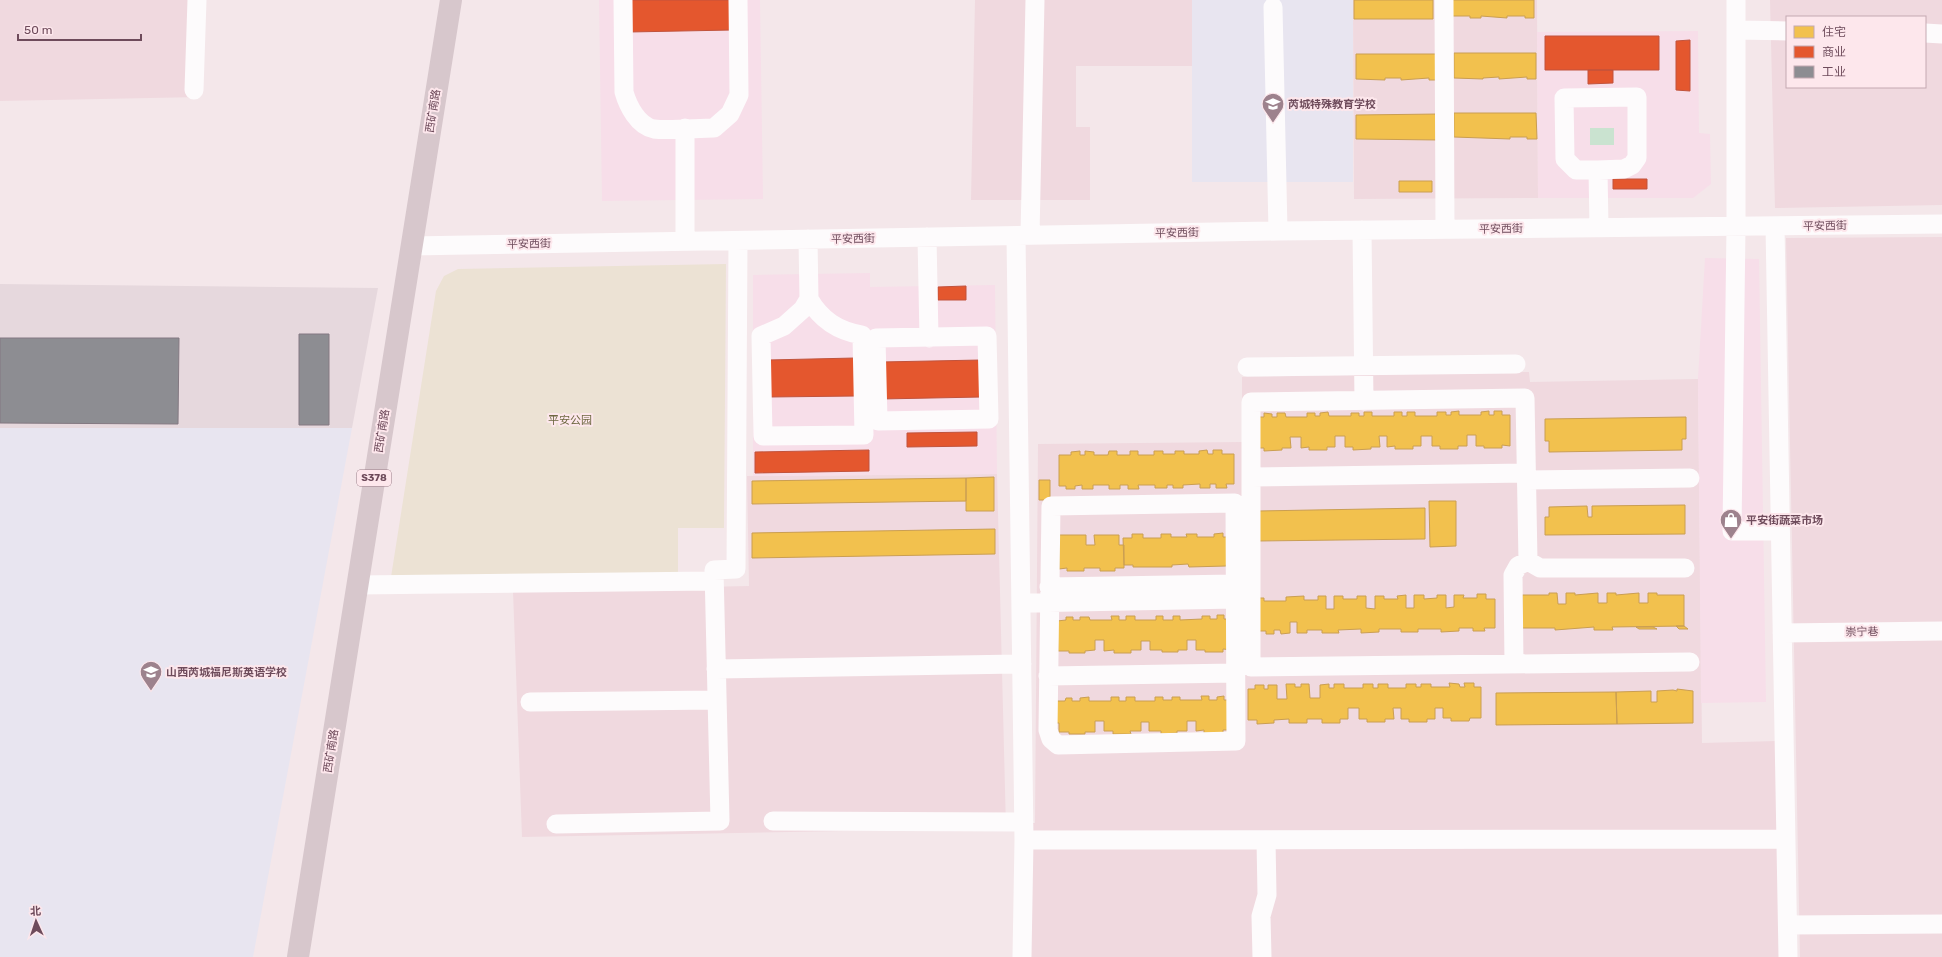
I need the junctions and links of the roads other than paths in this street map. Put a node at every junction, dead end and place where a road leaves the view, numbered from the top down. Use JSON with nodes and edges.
{"nodes":[{"id":1,"x":197,"y":0,"type":"edge"},
{"id":2,"x":451,"y":0,"type":"edge"},
{"id":3,"x":623,"y":0,"type":"edge"},
{"id":4,"x":738,"y":0,"type":"edge"},
{"id":5,"x":1035,"y":0,"type":"edge"},
{"id":6,"x":1444,"y":0,"type":"edge"},
{"id":7,"x":1736,"y":0,"type":"edge"},
{"id":8,"x":1273,"y":7,"type":"dead end"},
{"id":9,"x":1736,"y":30,"type":"junction"},
{"id":10,"x":1786,"y":31,"type":"edge"},
{"id":11,"x":1926,"y":33,"type":"edge"},
{"id":12,"x":1942,"y":34,"type":"edge"},
{"id":13,"x":194,"y":90,"type":"dead end"},
{"id":14,"x":685,"y":128,"type":"junction"},
{"id":15,"x":1598,"y":170,"type":"junction"},
{"id":16,"x":1942,"y":224,"type":"edge"},
{"id":17,"x":1736,"y":226,"type":"junction"},
{"id":18,"x":1774,"y":226,"type":"junction"},
{"id":19,"x":1598,"y":228,"type":"junction"},
{"id":20,"x":1362,"y":230,"type":"junction"},
{"id":21,"x":1445,"y":230,"type":"junction"},
{"id":22,"x":1278,"y":231,"type":"junction"},
{"id":23,"x":1023,"y":236,"type":"junction"},
{"id":24,"x":927,"y":237,"type":"junction"},
{"id":25,"x":808,"y":239,"type":"junction"},
{"id":26,"x":738,"y":241,"type":"junction"},
{"id":27,"x":685,"y":242,"type":"junction"},
{"id":28,"x":411,"y":246,"type":"junction"},
{"id":29,"x":810,"y":299,"type":"junction"},
{"id":30,"x":929,"y":338,"type":"junction"},
{"id":31,"x":1516,"y":364,"type":"dead end"},
{"id":32,"x":1364,"y":366,"type":"junction"},
{"id":33,"x":1247,"y":367,"type":"dead end"},
{"id":34,"x":1364,"y":400,"type":"junction"},
{"id":35,"x":1251,"y":477,"type":"junction"},
{"id":36,"x":1526,"y":477,"type":"junction"},
{"id":37,"x":1690,"y":478,"type":"dead end"},
{"id":38,"x":1780,"y":531,"type":"junction"},
{"id":39,"x":1528,"y":561,"type":"junction"},
{"id":40,"x":1685,"y":568,"type":"dead end"},
{"id":41,"x":714,"y":581,"type":"junction"},
{"id":42,"x":357,"y":585,"type":"junction"},
{"id":43,"x":1236,"y":592,"type":"junction"},
{"id":44,"x":1049,"y":595,"type":"junction"},
{"id":45,"x":1021,"y":603,"type":"junction"},
{"id":46,"x":1942,"y":631,"type":"edge"},
{"id":47,"x":1782,"y":633,"type":"junction"},
{"id":48,"x":1690,"y":662,"type":"dead end"},
{"id":49,"x":1022,"y":664,"type":"junction"},
{"id":50,"x":1514,"y":664,"type":"junction"},
{"id":51,"x":716,"y":669,"type":"junction"},
{"id":52,"x":1236,"y":673,"type":"junction"},
{"id":53,"x":1048,"y":676,"type":"junction"},
{"id":54,"x":717,"y":700,"type":"junction"},
{"id":55,"x":530,"y":702,"type":"dead end"},
{"id":56,"x":774,"y":821,"type":"dead end"},
{"id":57,"x":1024,"y":822,"type":"junction"},
{"id":58,"x":556,"y":824,"type":"dead end"},
{"id":59,"x":1786,"y":839,"type":"junction"},
{"id":60,"x":1024,"y":840,"type":"junction"},
{"id":61,"x":1266,"y":840,"type":"junction"},
{"id":62,"x":1942,"y":924,"type":"edge"},
{"id":63,"x":1788,"y":925,"type":"junction"},
{"id":64,"x":298,"y":957,"type":"edge"},
{"id":65,"x":1022,"y":957,"type":"edge"},
{"id":66,"x":1262,"y":957,"type":"edge"},
{"id":67,"x":1788,"y":957,"type":"edge"}],
"edges":[{"from":1,"to":13,"type":"street"},
{"from":2,"to":28,"type":"main road","name":"西矿南路","number":"S378"},
{"from":3,"to":14,"type":"street"},
{"from":4,"to":14,"type":"street"},
{"from":5,"to":23,"type":"street"},
{"from":6,"to":21,"type":"street"},
{"from":7,"to":9,"type":"street"},
{"from":8,"to":22,"type":"street"},
{"from":9,"to":10,"type":"street"},
{"from":9,"to":17,"type":"street"},
{"from":11,"to":12,"type":"street"},
{"from":14,"to":27,"type":"street"},
{"from":15,"to":15,"type":"street"},
{"from":15,"to":19,"type":"street"},
{"from":16,"to":18,"type":"street","name":"平安西街"},
{"from":17,"to":18,"type":"street","name":"平安西街"},
{"from":17,"to":19,"type":"street","name":"平安西街"},
{"from":17,"to":38,"type":"street"},
{"from":18,"to":38,"type":"street"},
{"from":19,"to":21,"type":"street","name":"平安西街"},
{"from":20,"to":21,"type":"street","name":"平安西街"},
{"from":20,"to":22,"type":"street","name":"平安西街"},
{"from":20,"to":32,"type":"street"},
{"from":22,"to":23,"type":"street","name":"平安西街"},
{"from":23,"to":24,"type":"street","name":"平安西街"},
{"from":23,"to":45,"type":"street"},
{"from":24,"to":25,"type":"street","name":"平安西街"},
{"from":24,"to":30,"type":"street"},
{"from":25,"to":26,"type":"street","name":"平安西街"},
{"from":25,"to":29,"type":"street"},
{"from":26,"to":27,"type":"street","name":"平安西街"},
{"from":26,"to":41,"type":"street"},
{"from":27,"to":28,"type":"street","name":"平安西街"},
{"from":28,"to":42,"type":"main road","name":"西矿南路","number":"S378"},
{"from":29,"to":29,"type":"street"},
{"from":30,"to":30,"type":"street"},
{"from":31,"to":32,"type":"street"},
{"from":32,"to":33,"type":"street"},
{"from":32,"to":34,"type":"street"},
{"from":34,"to":35,"type":"street"},
{"from":34,"to":36,"type":"street"},
{"from":35,"to":36,"type":"street"},
{"from":35,"to":50,"type":"street"},
{"from":36,"to":37,"type":"street"},
{"from":36,"to":39,"type":"street"},
{"from":38,"to":47,"type":"street"},
{"from":39,"to":40,"type":"street"},
{"from":39,"to":50,"type":"street"},
{"from":41,"to":42,"type":"street"},
{"from":41,"to":51,"type":"street"},
{"from":42,"to":64,"type":"main road","name":"西矿南路","number":"S378"},
{"from":43,"to":44,"type":"street"},
{"from":43,"to":44,"type":"street"},
{"from":43,"to":52,"type":"street"},
{"from":44,"to":45,"type":"street"},
{"from":44,"to":53,"type":"street"},
{"from":45,"to":49,"type":"street"},
{"from":46,"to":47,"type":"street","name":"崇宁巷"},
{"from":47,"to":59,"type":"street"},
{"from":48,"to":50,"type":"street"},
{"from":49,"to":51,"type":"street"},
{"from":49,"to":57,"type":"street"},
{"from":51,"to":54,"type":"street"},
{"from":52,"to":53,"type":"street"},
{"from":52,"to":53,"type":"street"},
{"from":54,"to":55,"type":"street"},
{"from":54,"to":58,"type":"street"},
{"from":56,"to":57,"type":"street"},
{"from":57,"to":60,"type":"street"},
{"from":59,"to":61,"type":"street"},
{"from":59,"to":63,"type":"street"},
{"from":60,"to":61,"type":"street"},
{"from":60,"to":65,"type":"street"},
{"from":61,"to":66,"type":"street"},
{"from":62,"to":63,"type":"street"},
{"from":63,"to":67,"type":"street"}]}
